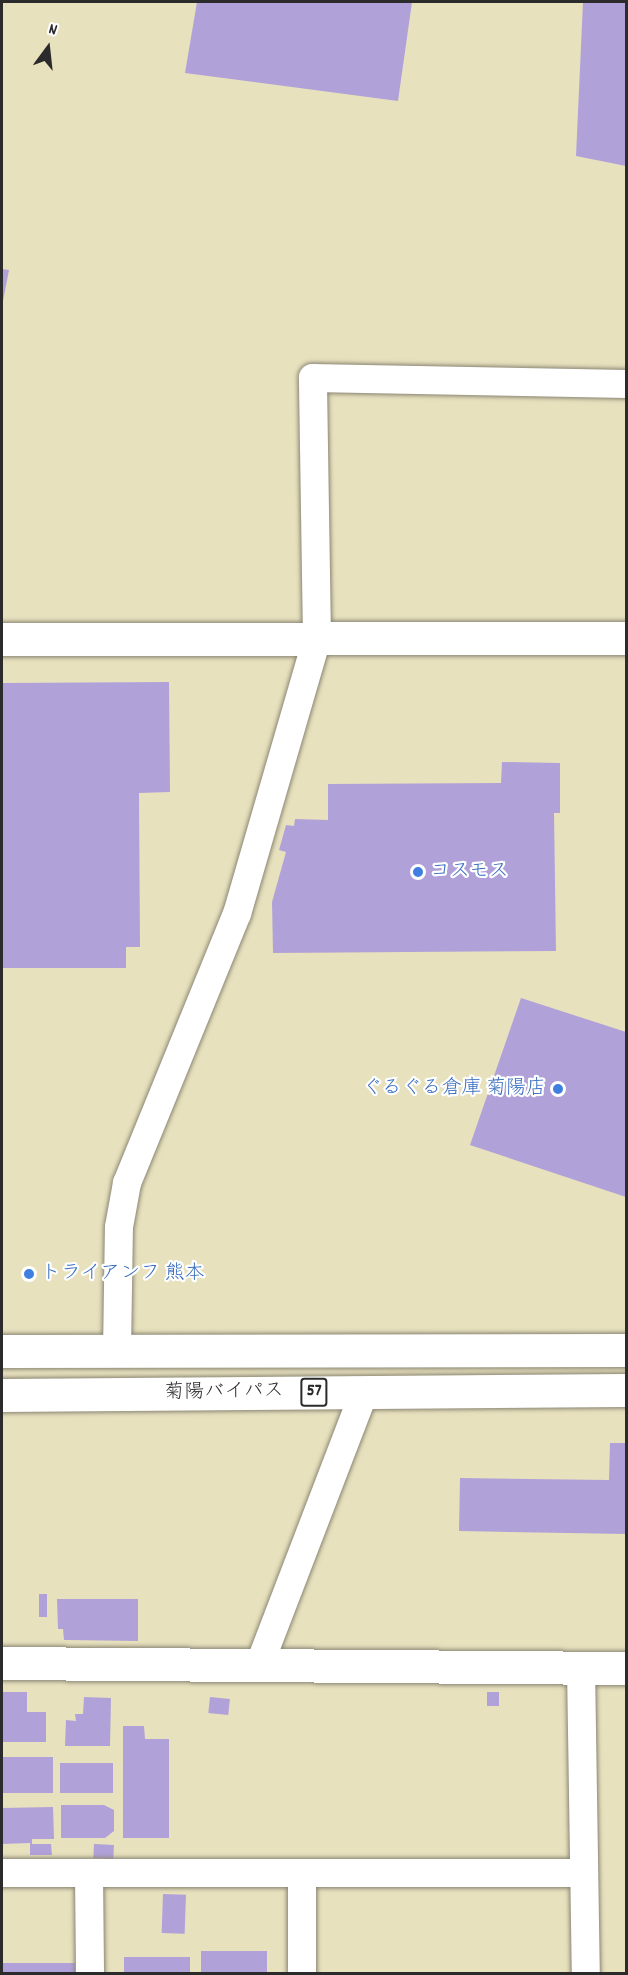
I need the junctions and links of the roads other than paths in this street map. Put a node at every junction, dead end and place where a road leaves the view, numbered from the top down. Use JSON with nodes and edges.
{"nodes":[{"id":1,"x":627,"y":384,"type":"edge"},
{"id":2,"x":317,"y":638,"type":"junction"},
{"id":3,"x":627,"y":638,"type":"edge"},
{"id":4,"x":2,"y":639,"type":"edge"},
{"id":5,"x":627,"y":1350,"type":"edge"},
{"id":6,"x":2,"y":1351,"type":"edge"},
{"id":7,"x":117,"y":1351,"type":"junction"},
{"id":8,"x":627,"y":1390,"type":"edge"},
{"id":9,"x":364,"y":1392,"type":"junction"},
{"id":10,"x":2,"y":1395,"type":"edge"},
{"id":11,"x":2,"y":1663,"type":"edge"},
{"id":12,"x":260,"y":1666,"type":"junction"},
{"id":13,"x":582,"y":1667,"type":"junction"},
{"id":14,"x":627,"y":1668,"type":"edge"},
{"id":15,"x":2,"y":1873,"type":"edge"},
{"id":16,"x":302,"y":1873,"type":"junction"},
{"id":17,"x":583,"y":1873,"type":"junction"},
{"id":18,"x":89,"y":1874,"type":"junction"},
{"id":19,"x":90,"y":1974,"type":"edge"},
{"id":20,"x":302,"y":1974,"type":"edge"},
{"id":21,"x":586,"y":1974,"type":"edge"}],
"edges":[{"from":1,"to":2,"type":"street"},
{"from":2,"to":3,"type":"main road"},
{"from":2,"to":4,"type":"main road"},
{"from":2,"to":7,"type":"street"},
{"from":5,"to":7,"type":"main road","number":"57"},
{"from":6,"to":7,"type":"main road","number":"57"},
{"from":8,"to":9,"type":"main road","name":"菊陽バイパス","number":"57"},
{"from":9,"to":10,"type":"main road","name":"菊陽バイパス","number":"57"},
{"from":9,"to":12,"type":"street"},
{"from":11,"to":12,"type":"main road"},
{"from":12,"to":13,"type":"main road"},
{"from":13,"to":14,"type":"main road"},
{"from":13,"to":17,"type":"street"},
{"from":15,"to":18,"type":"street"},
{"from":16,"to":17,"type":"street"},
{"from":16,"to":18,"type":"street"},
{"from":16,"to":20,"type":"street"},
{"from":17,"to":21,"type":"street"},
{"from":18,"to":19,"type":"street"}]}
